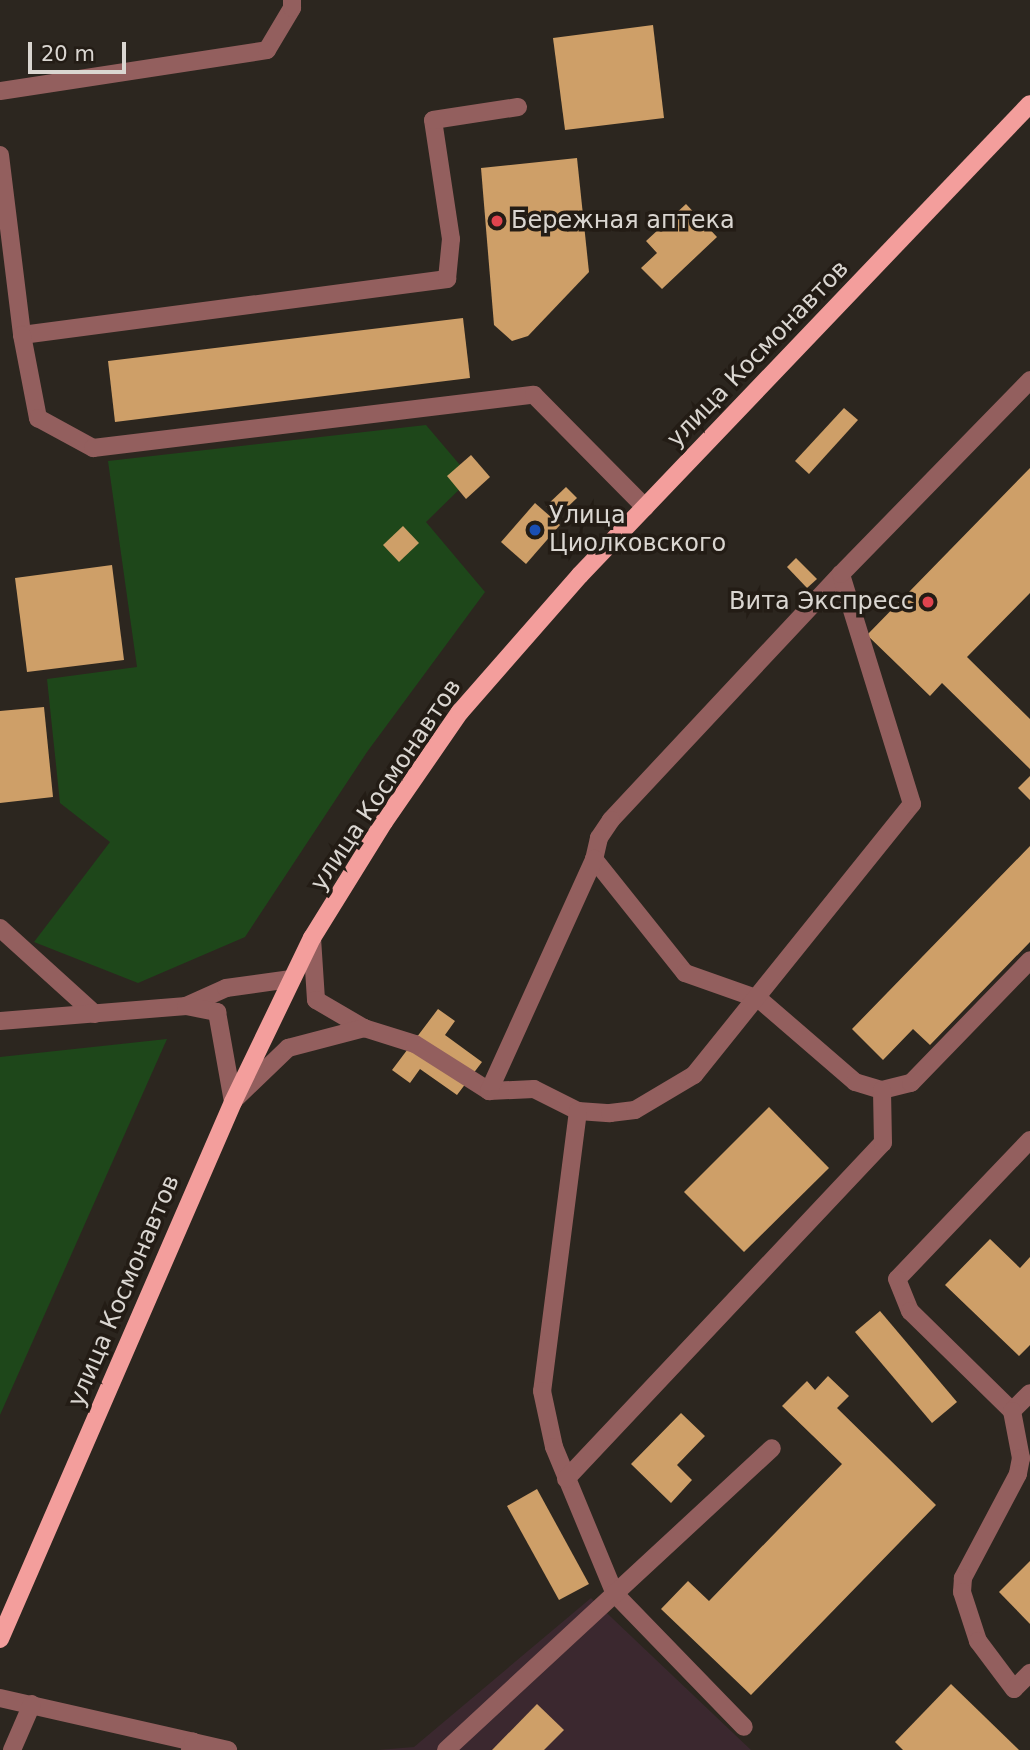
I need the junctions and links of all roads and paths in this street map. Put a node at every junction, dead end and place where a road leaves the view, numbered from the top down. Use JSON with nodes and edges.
{"nodes":[{"id":1,"x":292,"y":0,"type":"edge"},
{"id":2,"x":0,"y":90,"type":"edge"},
{"id":3,"x":1030,"y":104,"type":"edge"},
{"id":4,"x":518,"y":107,"type":"dead end"},
{"id":5,"x":0,"y":155,"type":"edge"},
{"id":6,"x":22,"y":335,"type":"junction"},
{"id":7,"x":1030,"y":380,"type":"edge"},
{"id":8,"x":645,"y":507,"type":"junction"},
{"id":9,"x":841,"y":574,"type":"junction"},
{"id":10,"x":594,"y":859,"type":"junction"},
{"id":11,"x":0,"y":928,"type":"edge"},
{"id":12,"x":312,"y":938,"type":"junction"},
{"id":13,"x":1030,"y":960,"type":"edge"},
{"id":14,"x":291,"y":979,"type":"junction"},
{"id":15,"x":759,"y":999,"type":"junction"},
{"id":16,"x":186,"y":1006,"type":"junction"},
{"id":17,"x":96,"y":1014,"type":"junction"},
{"id":18,"x":0,"y":1021,"type":"edge"},
{"id":19,"x":364,"y":1028,"type":"junction"},
{"id":20,"x":882,"y":1090,"type":"junction"},
{"id":21,"x":489,"y":1091,"type":"junction"},
{"id":22,"x":233,"y":1102,"type":"junction"},
{"id":23,"x":578,"y":1111,"type":"junction"},
{"id":24,"x":1030,"y":1140,"type":"edge"},
{"id":25,"x":1030,"y":1393,"type":"edge"},
{"id":26,"x":1012,"y":1411,"type":"junction"},
{"id":27,"x":772,"y":1448,"type":"dead end"},
{"id":28,"x":566,"y":1479,"type":"junction"},
{"id":29,"x":615,"y":1594,"type":"junction"},
{"id":30,"x":0,"y":1639,"type":"edge"},
{"id":31,"x":1030,"y":1673,"type":"edge"},
{"id":32,"x":0,"y":1698,"type":"edge"},
{"id":33,"x":32,"y":1704,"type":"junction"},
{"id":34,"x":744,"y":1727,"type":"dead end"},
{"id":35,"x":192,"y":1746,"type":"edge"},
{"id":36,"x":12,"y":1750,"type":"edge"},
{"id":37,"x":228,"y":1750,"type":"edge"},
{"id":38,"x":446,"y":1750,"type":"edge"}],
"edges":[{"from":1,"to":2,"type":"street"},
{"from":3,"to":8,"type":"main road","name":"улица Космонавтов"},
{"from":4,"to":6,"type":"street"},
{"from":5,"to":6,"type":"street"},
{"from":6,"to":8,"type":"street"},
{"from":7,"to":9,"type":"street"},
{"from":8,"to":12,"type":"main road","name":"улица Космонавтов"},
{"from":9,"to":10,"type":"street"},
{"from":9,"to":15,"type":"street"},
{"from":10,"to":15,"type":"street"},
{"from":10,"to":21,"type":"street"},
{"from":11,"to":17,"type":"street"},
{"from":12,"to":14,"type":"main road","name":"улица Космонавтов"},
{"from":12,"to":19,"type":"street"},
{"from":13,"to":20,"type":"street"},
{"from":14,"to":16,"type":"street"},
{"from":14,"to":22,"type":"main road","name":"улица Космонавтов"},
{"from":15,"to":20,"type":"street"},
{"from":15,"to":23,"type":"street"},
{"from":16,"to":17,"type":"street"},
{"from":16,"to":22,"type":"street"},
{"from":17,"to":18,"type":"street"},
{"from":19,"to":21,"type":"street"},
{"from":19,"to":22,"type":"street"},
{"from":20,"to":28,"type":"street"},
{"from":21,"to":23,"type":"street"},
{"from":22,"to":30,"type":"main road","name":"улица Космонавтов"},
{"from":23,"to":28,"type":"street"},
{"from":24,"to":26,"type":"street"},
{"from":25,"to":26,"type":"street"},
{"from":26,"to":31,"type":"street"},
{"from":27,"to":29,"type":"street"},
{"from":28,"to":29,"type":"street"},
{"from":29,"to":34,"type":"street"},
{"from":29,"to":38,"type":"street"},
{"from":32,"to":33,"type":"street"},
{"from":33,"to":35,"type":"street"},
{"from":33,"to":36,"type":"street"},
{"from":35,"to":37,"type":"street"}]}
